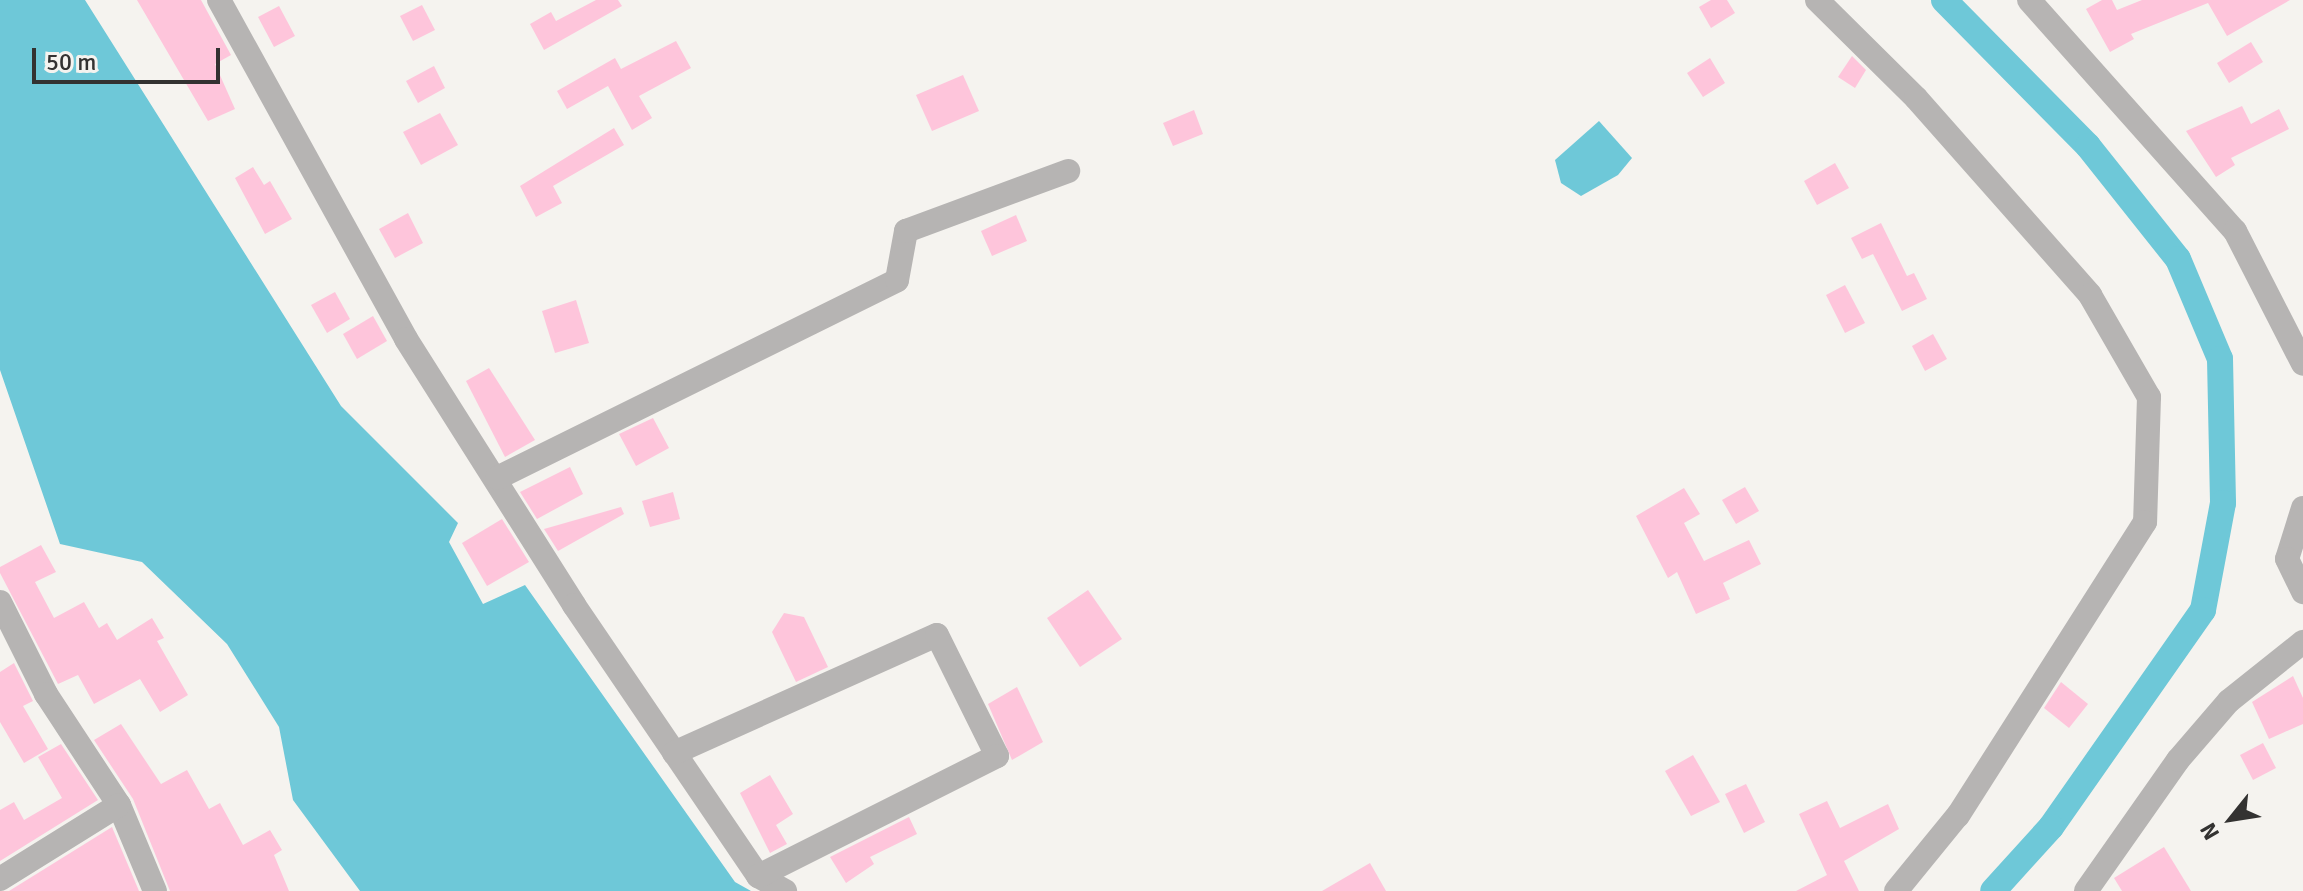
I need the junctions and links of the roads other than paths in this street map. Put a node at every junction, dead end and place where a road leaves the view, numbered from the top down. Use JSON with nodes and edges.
{"nodes":[{"id":1,"x":219,"y":0,"type":"edge"},
{"id":2,"x":1817,"y":0,"type":"edge"},
{"id":3,"x":2029,"y":0,"type":"edge"},
{"id":4,"x":1068,"y":171,"type":"dead end"},
{"id":5,"x":2303,"y":364,"type":"edge"},
{"id":6,"x":497,"y":478,"type":"junction"},
{"id":7,"x":2303,"y":508,"type":"edge"},
{"id":8,"x":2303,"y":592,"type":"edge"},
{"id":9,"x":3,"y":619,"type":"edge"},
{"id":10,"x":2303,"y":642,"type":"edge"},
{"id":11,"x":674,"y":753,"type":"junction"},
{"id":12,"x":119,"y":805,"type":"junction"},
{"id":13,"x":758,"y":876,"type":"junction"},
{"id":14,"x":0,"y":879,"type":"edge"},
{"id":15,"x":155,"y":891,"type":"edge"},
{"id":16,"x":785,"y":891,"type":"edge"},
{"id":17,"x":1896,"y":891,"type":"edge"},
{"id":18,"x":2086,"y":891,"type":"edge"}],
"edges":[{"from":1,"to":6,"type":"street"},
{"from":2,"to":17,"type":"street"},
{"from":3,"to":5,"type":"street"},
{"from":4,"to":6,"type":"street"},
{"from":6,"to":11,"type":"street"},
{"from":7,"to":8,"type":"street"},
{"from":9,"to":12,"type":"street"},
{"from":10,"to":18,"type":"street"},
{"from":11,"to":13,"type":"street"},
{"from":11,"to":13,"type":"street"},
{"from":12,"to":14,"type":"street"},
{"from":12,"to":15,"type":"street"},
{"from":13,"to":16,"type":"street"}]}
